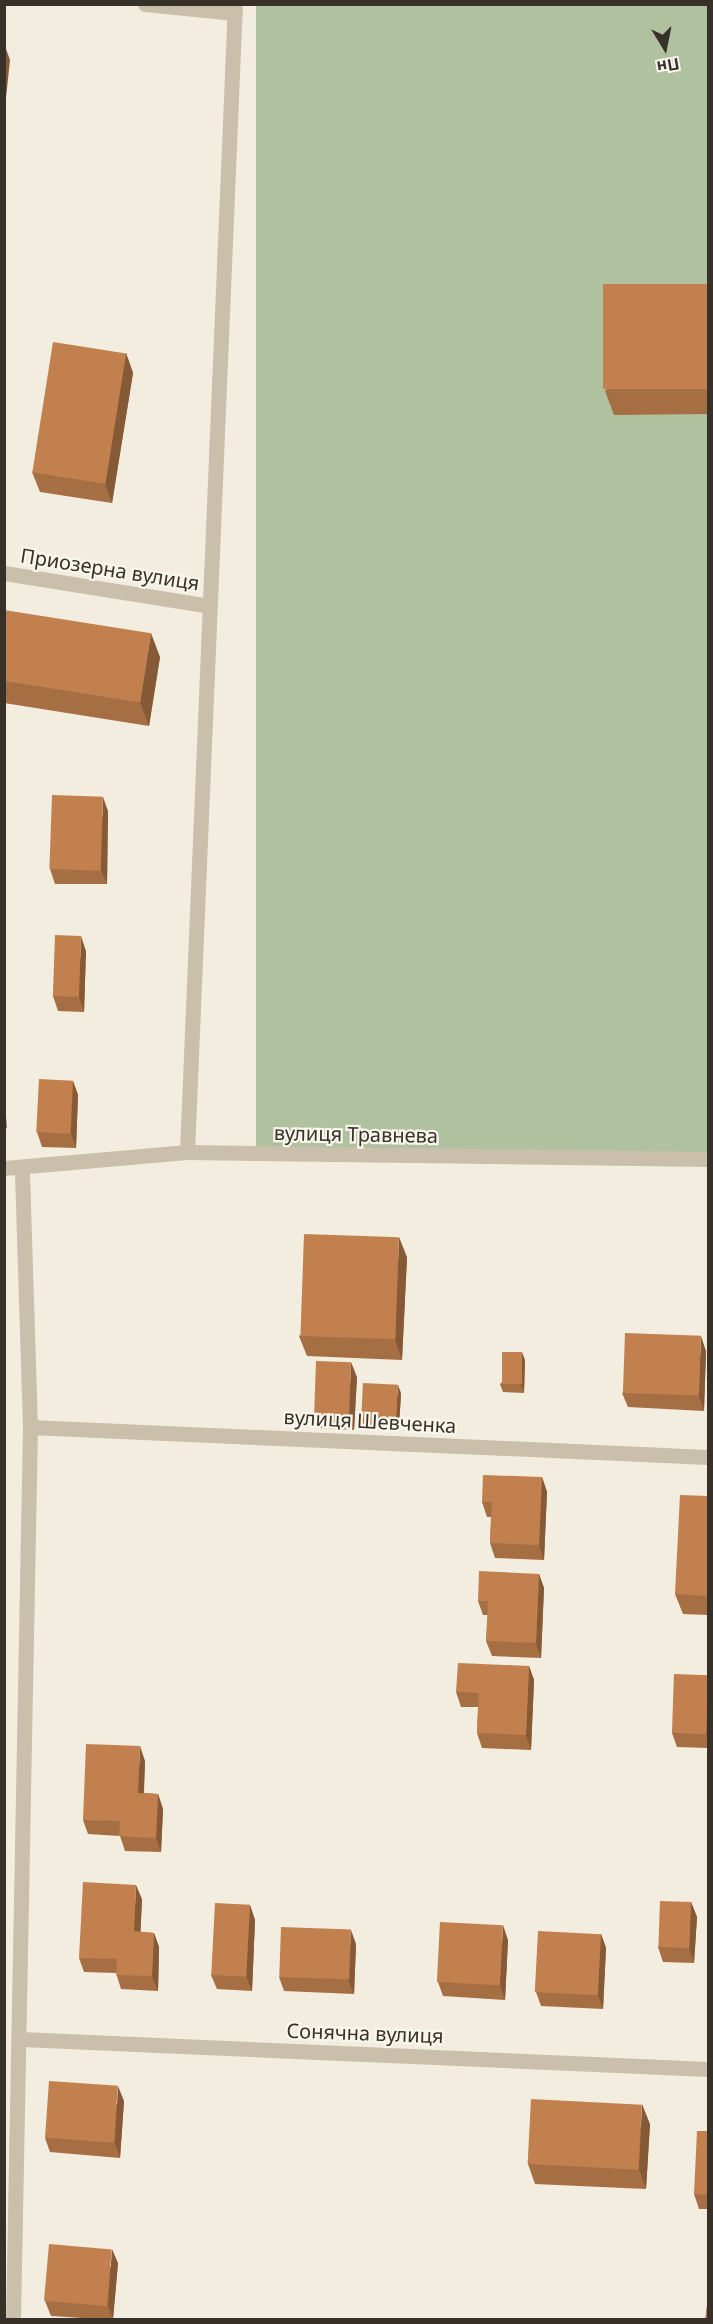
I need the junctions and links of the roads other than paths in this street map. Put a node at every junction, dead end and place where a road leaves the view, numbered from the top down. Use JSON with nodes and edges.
{"nodes":[{"id":1,"x":145,"y":4,"type":"edge"},
{"id":2,"x":235,"y":9,"type":"edge"},
{"id":3,"x":4,"y":573,"type":"edge"},
{"id":4,"x":209,"y":606,"type":"junction"},
{"id":5,"x":187,"y":1152,"type":"junction"},
{"id":6,"x":708,"y":1159,"type":"edge"},
{"id":7,"x":4,"y":1168,"type":"edge"},
{"id":8,"x":22,"y":1168,"type":"junction"},
{"id":9,"x":30,"y":1427,"type":"junction"},
{"id":10,"x":708,"y":1458,"type":"edge"},
{"id":11,"x":21,"y":2039,"type":"junction"},
{"id":12,"x":708,"y":2069,"type":"edge"},
{"id":13,"x":13,"y":2319,"type":"edge"}],
"edges":[{"from":1,"to":2,"type":"street"},
{"from":2,"to":4,"type":"street"},
{"from":3,"to":4,"type":"street","name":"Приозерна вулиця"},
{"from":4,"to":5,"type":"street"},
{"from":5,"to":6,"type":"street","name":"вулиця Травнева"},
{"from":5,"to":8,"type":"street","name":"вулиця Травнева"},
{"from":7,"to":8,"type":"street","name":"вулиця Травнева"},
{"from":8,"to":9,"type":"street"},
{"from":9,"to":10,"type":"street","name":"вулиця Шевченка"},
{"from":9,"to":11,"type":"street"},
{"from":11,"to":12,"type":"street","name":"Сонячна вулиця"},
{"from":11,"to":13,"type":"street"}]}
